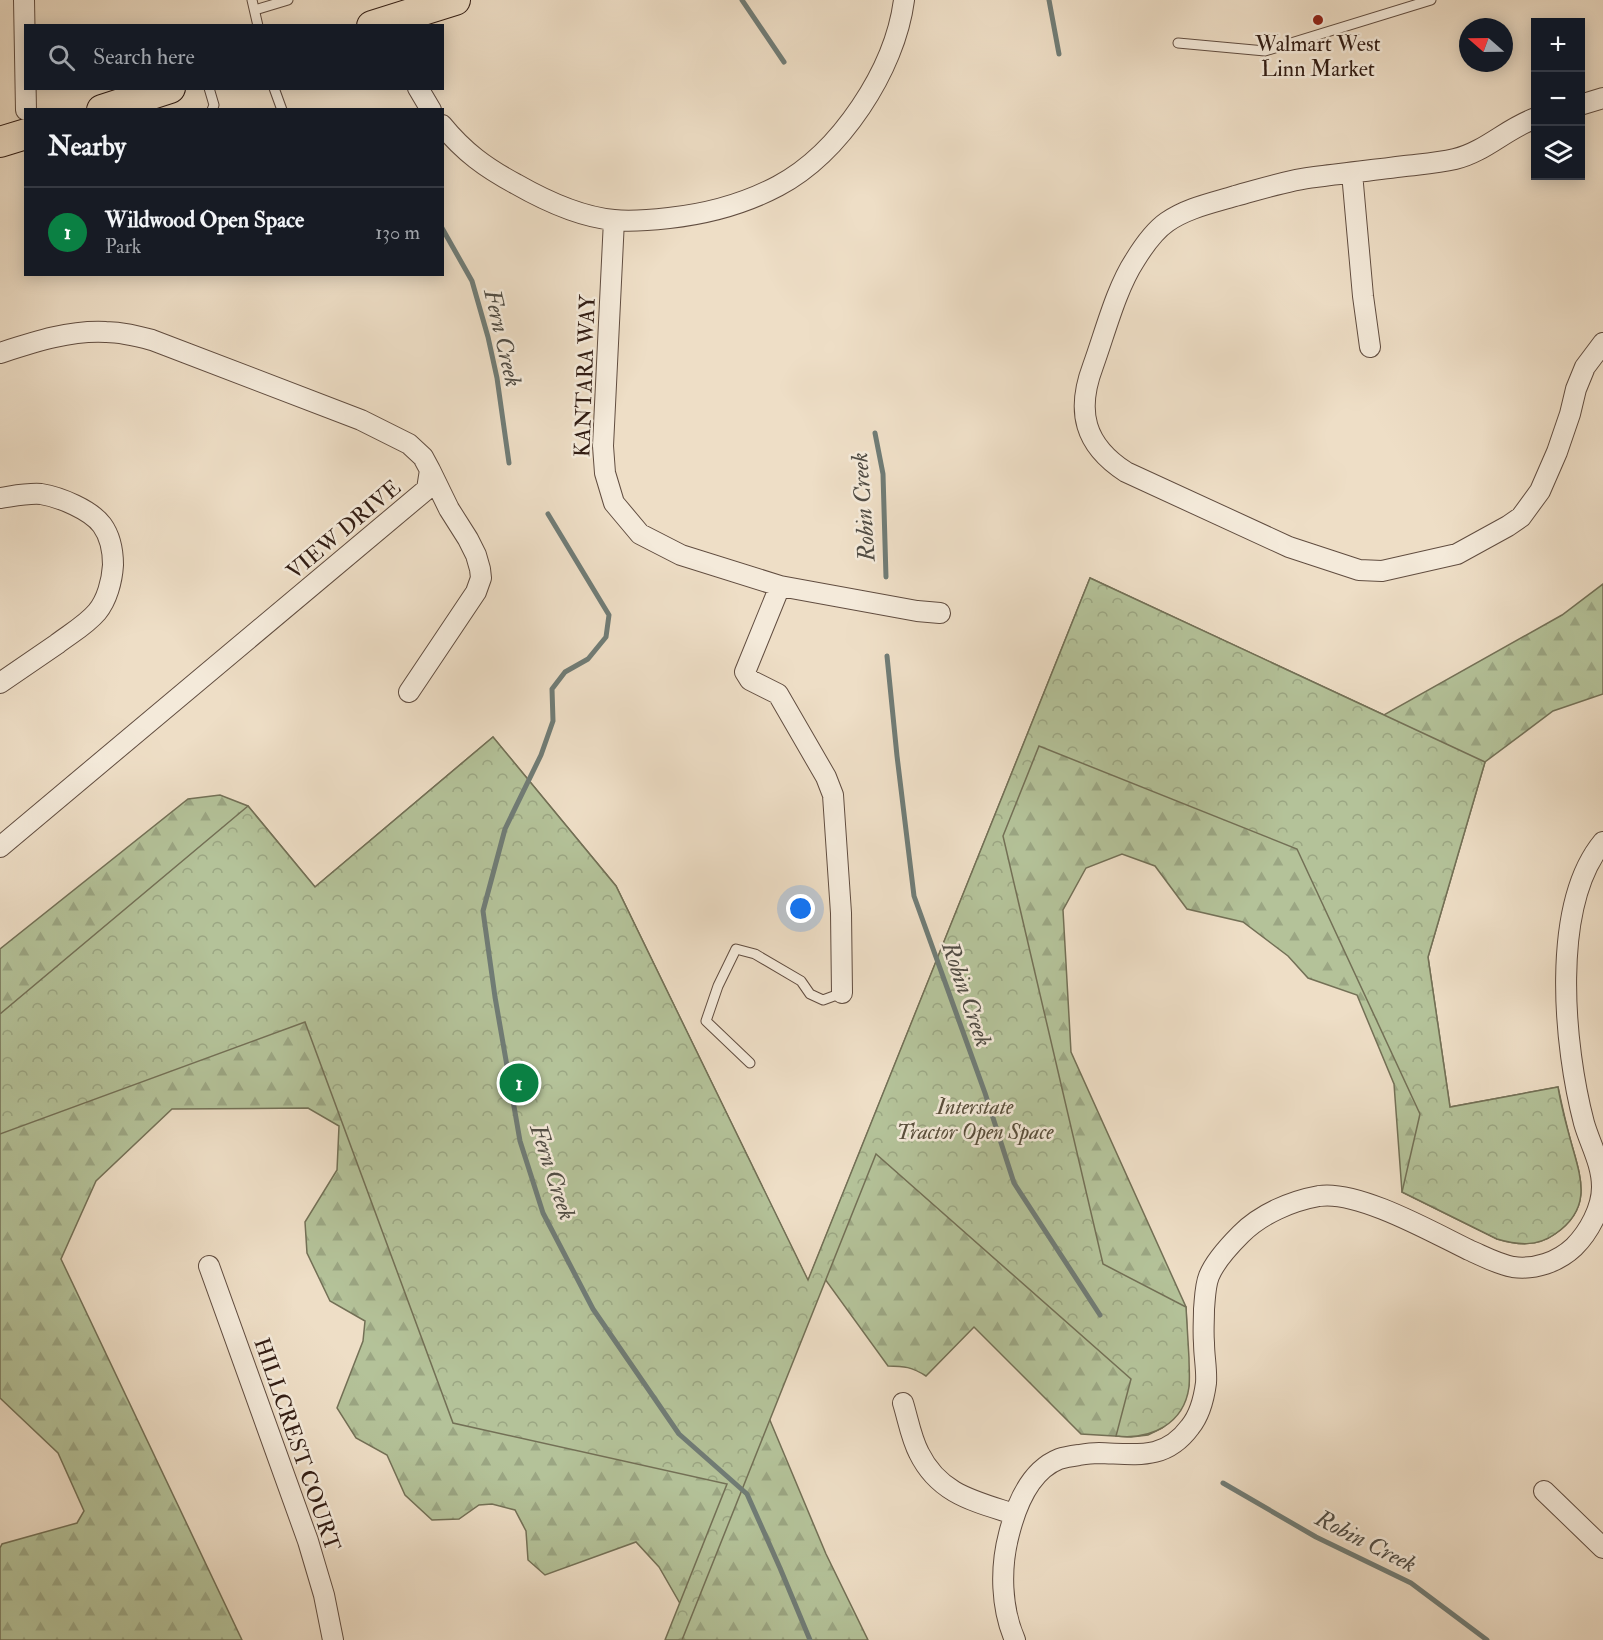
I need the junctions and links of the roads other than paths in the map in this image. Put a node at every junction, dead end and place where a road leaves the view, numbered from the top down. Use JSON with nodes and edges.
{"nodes":[{"id":1,"x":24,"y":0,"type":"edge"},
{"id":2,"x":252,"y":0,"type":"edge"},
{"id":3,"x":285,"y":0,"type":"edge"},
{"id":4,"x":454,"y":0,"type":"edge"},
{"id":5,"x":904,"y":0,"type":"edge"},
{"id":6,"x":1431,"y":0,"type":"edge"},
{"id":7,"x":255,"y":10,"type":"junction"},
{"id":8,"x":408,"y":13,"type":"edge"},
{"id":9,"x":24,"y":24,"type":"edge"},
{"id":10,"x":258,"y":24,"type":"edge"},
{"id":11,"x":378,"y":24,"type":"edge"},
{"id":12,"x":1178,"y":43,"type":"dead end"},
{"id":13,"x":26,"y":90,"type":"edge"},
{"id":14,"x":163,"y":90,"type":"edge"},
{"id":15,"x":210,"y":90,"type":"edge"},
{"id":16,"x":275,"y":90,"type":"edge"},
{"id":17,"x":419,"y":90,"type":"edge"},
{"id":18,"x":1603,"y":98,"type":"edge"},
{"id":19,"x":122,"y":102,"type":"edge"},
{"id":20,"x":1585,"y":104,"type":"edge"},
{"id":21,"x":26,"y":108,"type":"edge"},
{"id":22,"x":213,"y":108,"type":"edge"},
{"id":23,"x":281,"y":108,"type":"edge"},
{"id":24,"x":430,"y":108,"type":"edge"},
{"id":25,"x":1531,"y":120,"type":"edge"},
{"id":26,"x":444,"y":126,"type":"edge"},
{"id":27,"x":24,"y":135,"type":"edge"},
{"id":28,"x":0,"y":142,"type":"edge"},
{"id":29,"x":1352,"y":173,"type":"junction"},
{"id":30,"x":614,"y":220,"type":"junction"},
{"id":31,"x":1603,"y":343,"type":"edge"},
{"id":32,"x":1370,"y":347,"type":"dead end"},
{"id":33,"x":0,"y":353,"type":"edge"},
{"id":34,"x":430,"y":470,"type":"junction"},
{"id":35,"x":0,"y":498,"type":"edge"},
{"id":36,"x":780,"y":586,"type":"junction"},
{"id":37,"x":940,"y":613,"type":"dead end"},
{"id":38,"x":0,"y":683,"type":"edge"},
{"id":39,"x":409,"y":692,"type":"dead end"},
{"id":40,"x":1603,"y":842,"type":"edge"},
{"id":41,"x":0,"y":848,"type":"edge"},
{"id":42,"x":842,"y":993,"type":"joint"},
{"id":43,"x":750,"y":1063,"type":"dead end"},
{"id":44,"x":209,"y":1266,"type":"dead end"},
{"id":45,"x":903,"y":1403,"type":"dead end"},
{"id":46,"x":1544,"y":1491,"type":"dead end"},
{"id":47,"x":1014,"y":1515,"type":"junction"},
{"id":48,"x":1603,"y":1548,"type":"edge"},
{"id":49,"x":333,"y":1640,"type":"edge"},
{"id":50,"x":1015,"y":1640,"type":"edge"}],
"edges":[{"from":1,"to":9,"type":"street"},
{"from":2,"to":7,"type":"lane"},
{"from":3,"to":7,"type":"lane"},
{"from":4,"to":8,"type":"main road"},
{"from":5,"to":30,"type":"street"},
{"from":6,"to":12,"type":"lane"},
{"from":7,"to":10,"type":"lane"},
{"from":8,"to":11,"type":"main road"},
{"from":13,"to":21,"type":"street"},
{"from":14,"to":19,"type":"main road"},
{"from":15,"to":22,"type":"lane"},
{"from":16,"to":23,"type":"lane"},
{"from":17,"to":24,"type":"street"},
{"from":18,"to":20,"type":"street"},
{"from":25,"to":29,"type":"street"},
{"from":26,"to":30,"type":"street"},
{"from":27,"to":28,"type":"main road"},
{"from":29,"to":31,"type":"street"},
{"from":29,"to":32,"type":"street"},
{"from":30,"to":36,"type":"street","name":"KANTARA WAY"},
{"from":33,"to":34,"type":"street"},
{"from":34,"to":39,"type":"street"},
{"from":34,"to":41,"type":"street","name":"VIEW DRIVE"},
{"from":35,"to":38,"type":"street"},
{"from":36,"to":37,"type":"street","name":"KANTARA WAY"},
{"from":36,"to":42,"type":"street"},
{"from":40,"to":47,"type":"street"},
{"from":42,"to":43,"type":"lane"},
{"from":44,"to":49,"type":"street","name":"HILLCREST COURT"},
{"from":45,"to":47,"type":"street"},
{"from":46,"to":48,"type":"street"},
{"from":47,"to":50,"type":"street"}]}
